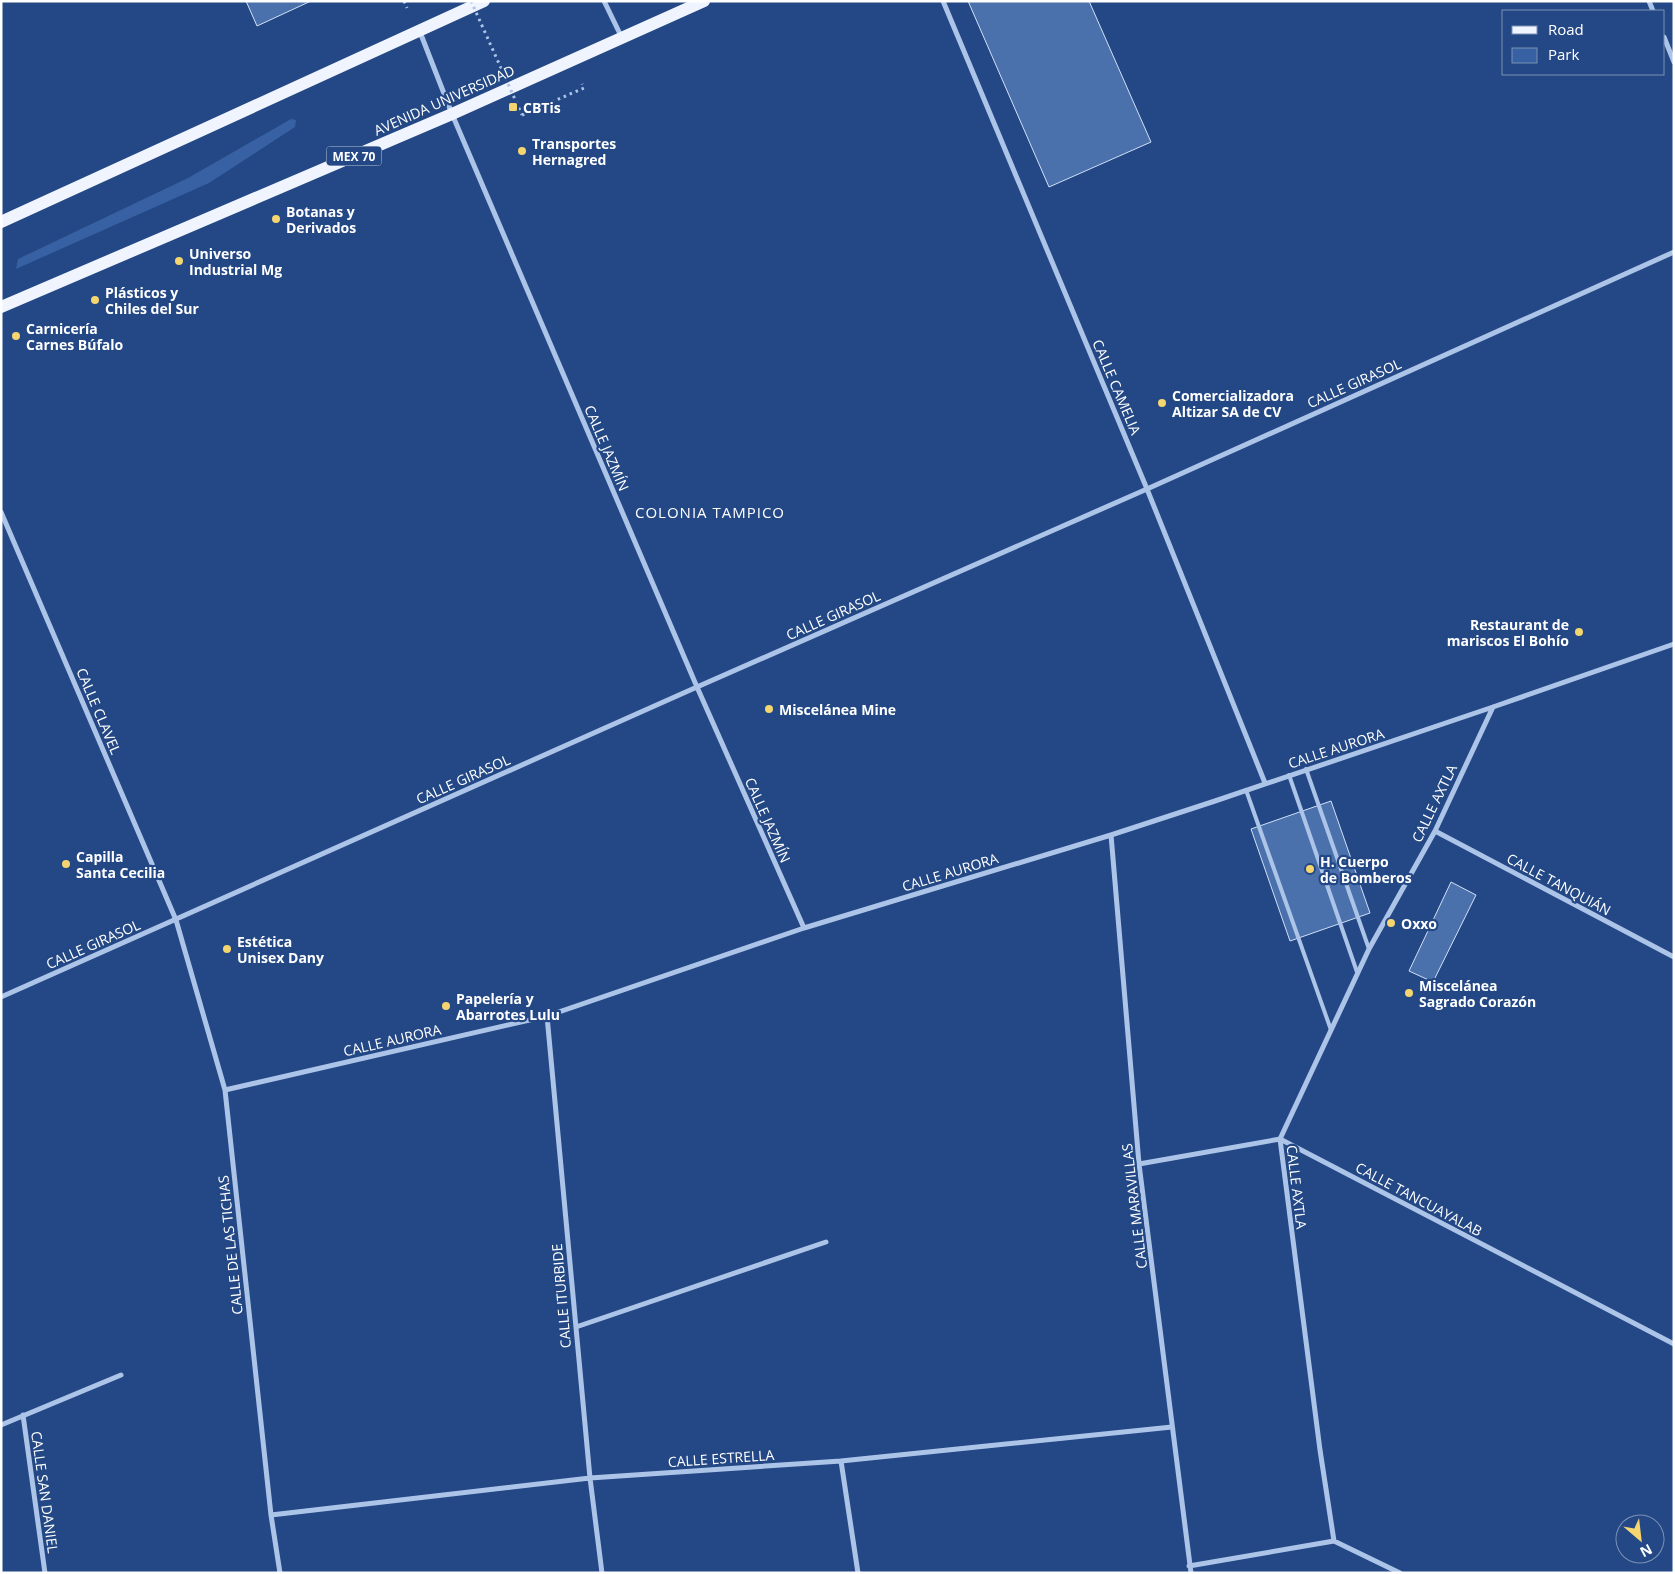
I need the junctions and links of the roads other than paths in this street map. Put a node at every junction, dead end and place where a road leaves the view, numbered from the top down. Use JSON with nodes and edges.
{"nodes":[{"id":1,"x":484,"y":1,"type":"edge"},
{"id":2,"x":604,"y":1,"type":"edge"},
{"id":3,"x":704,"y":1,"type":"edge"},
{"id":4,"x":943,"y":1,"type":"edge"},
{"id":5,"x":419,"y":31,"type":"junction"},
{"id":6,"x":622,"y":39,"type":"junction"},
{"id":7,"x":1665,"y":40,"type":"edge"},
{"id":8,"x":1674,"y":62,"type":"edge"},
{"id":9,"x":452,"y":114,"type":"junction"},
{"id":10,"x":1,"y":222,"type":"edge"},
{"id":11,"x":1674,"y":252,"type":"edge"},
{"id":12,"x":1,"y":307,"type":"edge"},
{"id":13,"x":1148,"y":489,"type":"junction"},
{"id":14,"x":1,"y":512,"type":"edge"},
{"id":15,"x":1674,"y":644,"type":"edge"},
{"id":16,"x":697,"y":687,"type":"junction"},
{"id":17,"x":1493,"y":707,"type":"junction"},
{"id":18,"x":1306,"y":769,"type":"junction"},
{"id":19,"x":1288,"y":775,"type":"junction"},
{"id":20,"x":1265,"y":783,"type":"junction"},
{"id":21,"x":1246,"y":790,"type":"junction"},
{"id":22,"x":1435,"y":831,"type":"junction"},
{"id":23,"x":1111,"y":834,"type":"junction"},
{"id":24,"x":176,"y":920,"type":"junction"},
{"id":25,"x":804,"y":928,"type":"junction"},
{"id":26,"x":1369,"y":949,"type":"junction"},
{"id":27,"x":1674,"y":957,"type":"edge"},
{"id":28,"x":1357,"y":972,"type":"junction"},
{"id":29,"x":1,"y":997,"type":"edge"},
{"id":30,"x":547,"y":1016,"type":"junction"},
{"id":31,"x":1331,"y":1030,"type":"junction"},
{"id":32,"x":225,"y":1090,"type":"junction"},
{"id":33,"x":1280,"y":1139,"type":"junction"},
{"id":34,"x":1139,"y":1164,"type":"junction"},
{"id":35,"x":826,"y":1242,"type":"dead end"},
{"id":36,"x":576,"y":1327,"type":"junction"},
{"id":37,"x":1674,"y":1344,"type":"edge"},
{"id":38,"x":121,"y":1375,"type":"dead end"},
{"id":39,"x":23,"y":1415,"type":"junction"},
{"id":40,"x":1,"y":1425,"type":"edge"},
{"id":41,"x":1172,"y":1427,"type":"junction"},
{"id":42,"x":841,"y":1461,"type":"junction"},
{"id":43,"x":590,"y":1478,"type":"junction"},
{"id":44,"x":272,"y":1515,"type":"junction"},
{"id":45,"x":1334,"y":1541,"type":"junction"},
{"id":46,"x":1190,"y":1566,"type":"junction"},
{"id":47,"x":45,"y":1573,"type":"edge"},
{"id":48,"x":280,"y":1573,"type":"edge"},
{"id":49,"x":602,"y":1573,"type":"edge"},
{"id":50,"x":858,"y":1573,"type":"edge"},
{"id":51,"x":1190,"y":1573,"type":"edge"},
{"id":52,"x":1400,"y":1573,"type":"edge"}],
"edges":[{"from":1,"to":5,"type":"main road"},
{"from":2,"to":6,"type":"street"},
{"from":3,"to":6,"type":"main road","name":"AVENIDA UNIVERSIDAD","number":"MEX 70"},
{"from":4,"to":13,"type":"street","name":"CALLE CAMELIA"},
{"from":5,"to":9,"type":"street","name":"CALLE JAZMÍN"},
{"from":5,"to":10,"type":"main road"},
{"from":6,"to":9,"type":"main road","name":"AVENIDA UNIVERSIDAD","number":"MEX 70"},
{"from":7,"to":8,"type":"street"},
{"from":9,"to":12,"type":"main road","name":"AVENIDA UNIVERSIDAD","number":"MEX 70"},
{"from":9,"to":16,"type":"street","name":"CALLE JAZMÍN"},
{"from":11,"to":13,"type":"street","name":"CALLE GIRASOL"},
{"from":13,"to":16,"type":"street","name":"CALLE GIRASOL"},
{"from":13,"to":20,"type":"street","name":"CALLE CAMELIA"},
{"from":14,"to":24,"type":"street","name":"CALLE CLAVEL"},
{"from":15,"to":17,"type":"street","name":"CALLE AURORA"},
{"from":16,"to":24,"type":"street","name":"CALLE GIRASOL"},
{"from":16,"to":25,"type":"street","name":"CALLE JAZMÍN"},
{"from":17,"to":18,"type":"street","name":"CALLE AURORA"},
{"from":17,"to":22,"type":"street","name":"CALLE AXTLA"},
{"from":18,"to":19,"type":"street","name":"CALLE AURORA"},
{"from":18,"to":26,"type":"lane"},
{"from":19,"to":20,"type":"street","name":"CALLE AURORA"},
{"from":19,"to":28,"type":"lane"},
{"from":20,"to":21,"type":"street","name":"CALLE AURORA"},
{"from":21,"to":23,"type":"street","name":"CALLE AURORA"},
{"from":21,"to":31,"type":"lane"},
{"from":22,"to":26,"type":"street","name":"CALLE AXTLA"},
{"from":22,"to":27,"type":"street","name":"CALLE TANQUIÁN"},
{"from":23,"to":25,"type":"street","name":"CALLE AURORA"},
{"from":23,"to":34,"type":"street","name":"CALLE MARAVILLAS"},
{"from":24,"to":29,"type":"street","name":"CALLE GIRASOL"},
{"from":24,"to":32,"type":"street","name":"CALLE DE LAS TICHAS"},
{"from":25,"to":30,"type":"street","name":"CALLE AURORA"},
{"from":26,"to":28,"type":"street","name":"CALLE AXTLA"},
{"from":28,"to":31,"type":"street","name":"CALLE AXTLA"},
{"from":30,"to":32,"type":"street","name":"CALLE AURORA"},
{"from":30,"to":36,"type":"street","name":"CALLE ITURBIDE"},
{"from":31,"to":33,"type":"street","name":"CALLE AXTLA"},
{"from":32,"to":44,"type":"street","name":"CALLE DE LAS TICHAS"},
{"from":33,"to":34,"type":"street"},
{"from":33,"to":37,"type":"street","name":"CALLE TANCUAYALAB"},
{"from":33,"to":45,"type":"street","name":"CALLE AXTLA"},
{"from":34,"to":41,"type":"street","name":"CALLE MARAVILLAS"},
{"from":35,"to":36,"type":"street"},
{"from":36,"to":43,"type":"street","name":"CALLE ITURBIDE"},
{"from":38,"to":39,"type":"street"},
{"from":39,"to":40,"type":"street"},
{"from":39,"to":47,"type":"street","name":"CALLE SAN DANIEL"},
{"from":41,"to":42,"type":"street","name":"CALLE ESTRELLA"},
{"from":41,"to":46,"type":"street","name":"CALLE MARAVILLAS"},
{"from":42,"to":43,"type":"street","name":"CALLE ESTRELLA"},
{"from":42,"to":50,"type":"street"},
{"from":43,"to":44,"type":"street","name":"CALLE ESTRELLA"},
{"from":43,"to":49,"type":"street","name":"CALLE ITURBIDE"},
{"from":44,"to":48,"type":"street","name":"CALLE DE LAS TICHAS"},
{"from":45,"to":46,"type":"street"},
{"from":45,"to":52,"type":"street"},
{"from":46,"to":51,"type":"street","name":"CALLE MARAVILLAS"}]}
